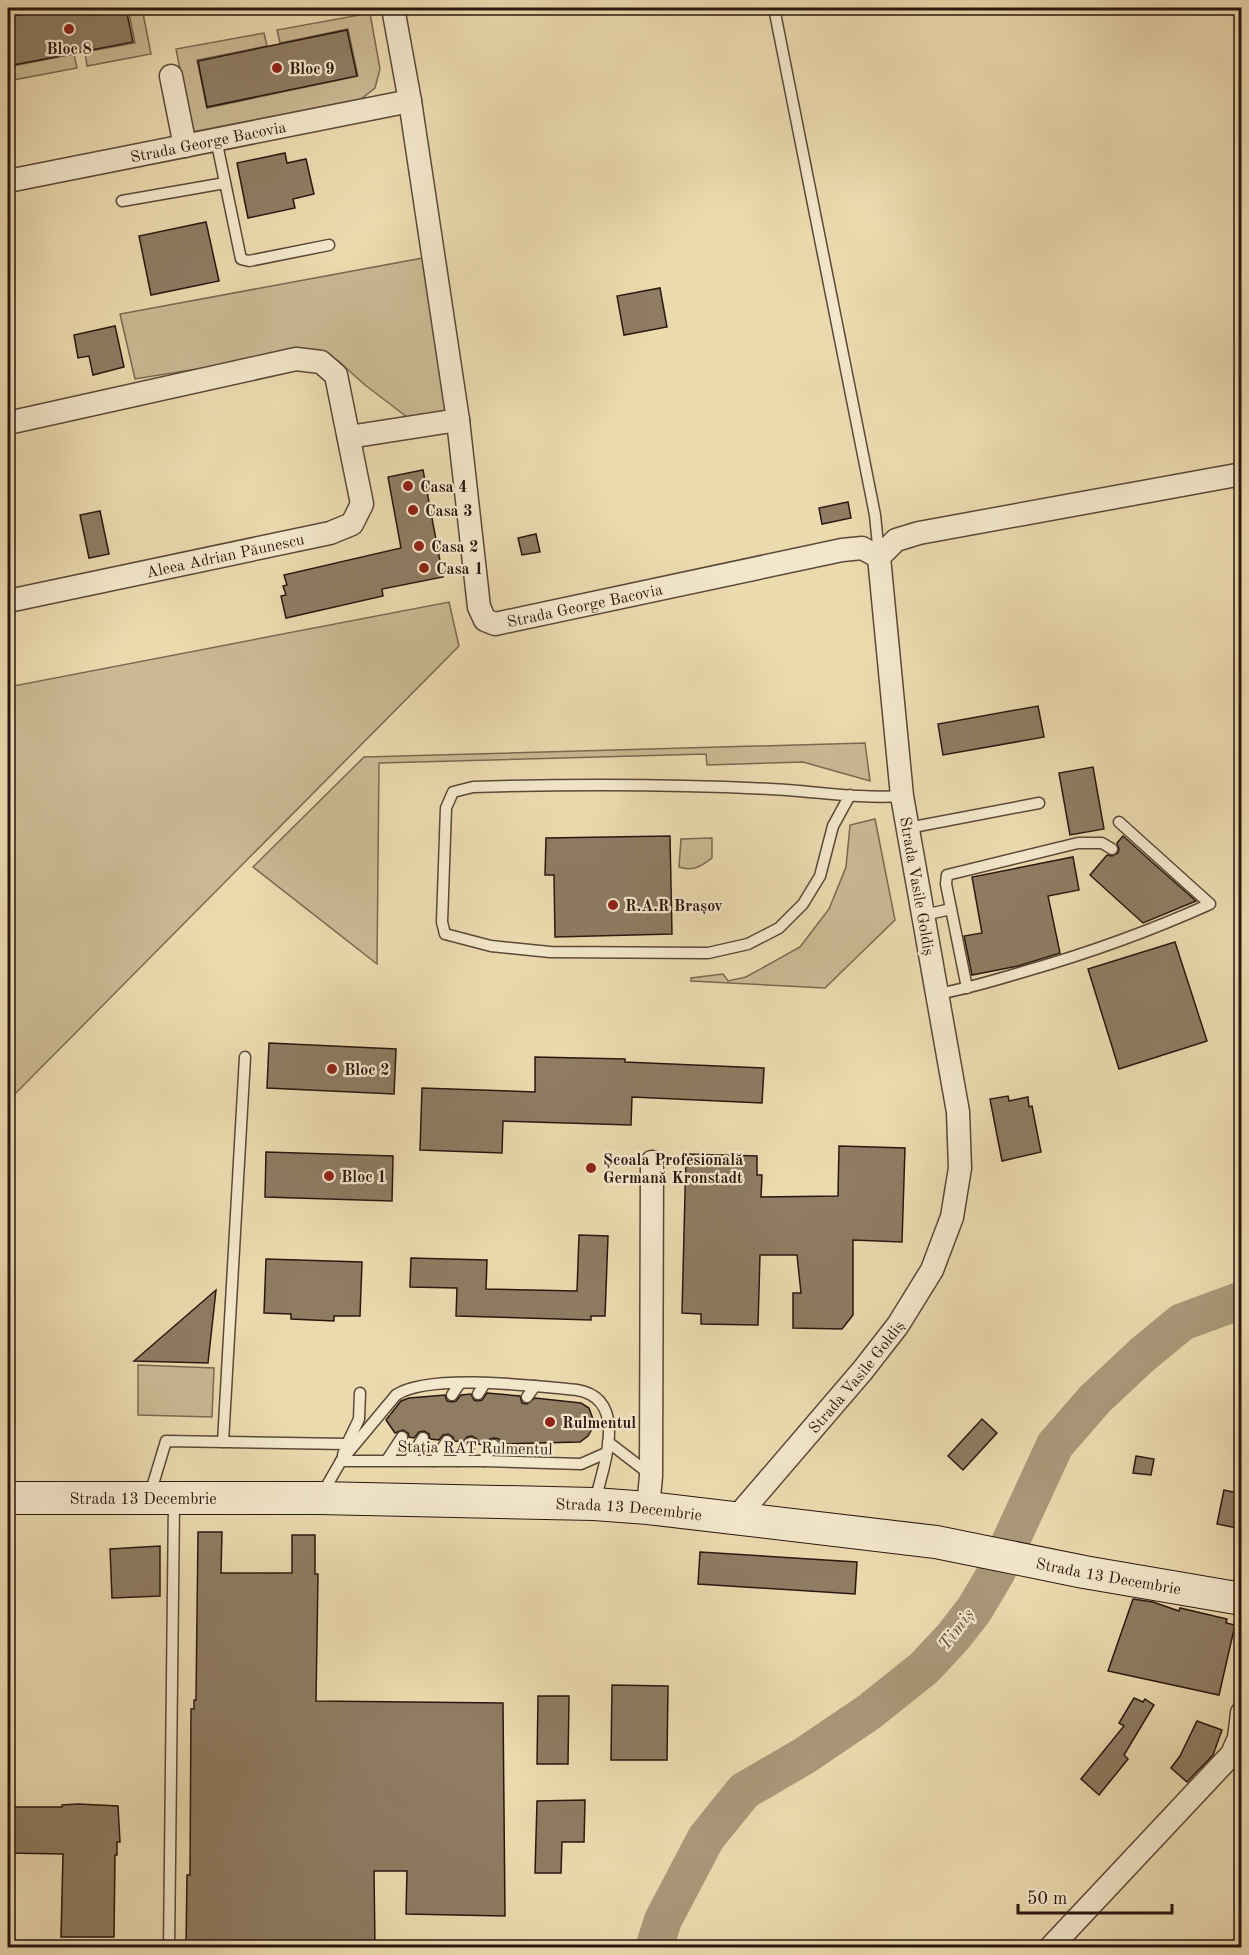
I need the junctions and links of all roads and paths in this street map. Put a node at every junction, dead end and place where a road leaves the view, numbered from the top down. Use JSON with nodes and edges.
{"nodes":[{"id":1,"x":393,"y":8,"type":"edge"},
{"id":2,"x":774,"y":8,"type":"edge"},
{"id":3,"x":171,"y":76,"type":"dead end"},
{"id":4,"x":410,"y":101,"type":"junction"},
{"id":5,"x":216,"y":140,"type":"junction"},
{"id":6,"x":184,"y":146,"type":"junction"},
{"id":7,"x":8,"y":181,"type":"edge"},
{"id":8,"x":225,"y":183,"type":"junction"},
{"id":9,"x":122,"y":201,"type":"dead end"},
{"id":10,"x":329,"y":244,"type":"dead end"},
{"id":11,"x":458,"y":420,"type":"junction"},
{"id":12,"x":8,"y":423,"type":"edge"},
{"id":13,"x":349,"y":437,"type":"junction"},
{"id":14,"x":1242,"y":474,"type":"edge"},
{"id":15,"x":879,"y":557,"type":"junction"},
{"id":16,"x":8,"y":599,"type":"edge"},
{"id":17,"x":850,"y":795,"type":"junction"},
{"id":18,"x":902,"y":796,"type":"junction"},
{"id":19,"x":1039,"y":803,"type":"dead end"},
{"id":20,"x":1119,"y":822,"type":"dead end"},
{"id":21,"x":908,"y":828,"type":"junction"},
{"id":22,"x":1112,"y":849,"type":"dead end"},
{"id":23,"x":951,"y":909,"type":"junction"},
{"id":24,"x":924,"y":915,"type":"junction"},
{"id":25,"x":967,"y":988,"type":"junction"},
{"id":26,"x":938,"y":994,"type":"junction"},
{"id":27,"x":245,"y":1057,"type":"dead end"},
{"id":28,"x":652,"y":1162,"type":"dead end"},
{"id":29,"x":460,"y":1383,"type":"junction"},
{"id":30,"x":485,"y":1383,"type":"junction"},
{"id":31,"x":436,"y":1384,"type":"junction"},
{"id":32,"x":511,"y":1384,"type":"junction"},
{"id":33,"x":535,"y":1386,"type":"junction"},
{"id":34,"x":360,"y":1393,"type":"dead end"},
{"id":35,"x":478,"y":1394,"type":"dead end"},
{"id":36,"x":504,"y":1394,"type":"dead end"},
{"id":37,"x":452,"y":1395,"type":"dead end"},
{"id":38,"x":428,"y":1396,"type":"dead end"},
{"id":39,"x":527,"y":1397,"type":"dead end"},
{"id":40,"x":402,"y":1437,"type":"dead end"},
{"id":41,"x":423,"y":1438,"type":"dead end"},
{"id":42,"x":447,"y":1441,"type":"dead end"},
{"id":43,"x":223,"y":1442,"type":"junction"},
{"id":44,"x":471,"y":1443,"type":"dead end"},
{"id":45,"x":347,"y":1444,"type":"junction"},
{"id":46,"x":494,"y":1445,"type":"dead end"},
{"id":47,"x":607,"y":1448,"type":"junction"},
{"id":48,"x":387,"y":1460,"type":"junction"},
{"id":49,"x":409,"y":1460,"type":"junction"},
{"id":50,"x":340,"y":1461,"type":"junction"},
{"id":51,"x":434,"y":1461,"type":"junction"},
{"id":52,"x":459,"y":1461,"type":"junction"},
{"id":53,"x":483,"y":1461,"type":"junction"},
{"id":54,"x":651,"y":1476,"type":"junction"},
{"id":55,"x":162,"y":1497,"type":"junction"},
{"id":56,"x":8,"y":1498,"type":"edge"},
{"id":57,"x":319,"y":1498,"type":"junction"},
{"id":58,"x":594,"y":1504,"type":"junction"},
{"id":59,"x":648,"y":1508,"type":"junction"},
{"id":60,"x":736,"y":1517,"type":"junction"},
{"id":61,"x":1242,"y":1599,"type":"edge"},
{"id":62,"x":1242,"y":1713,"type":"edge"},
{"id":63,"x":169,"y":1947,"type":"edge"},
{"id":64,"x":1050,"y":1947,"type":"edge"}],
"edges":[{"from":1,"to":4,"type":"street","name":"Strada George Bacovia"},
{"from":2,"to":15,"type":"lane"},
{"from":3,"to":6,"type":"street"},
{"from":4,"to":5,"type":"street","name":"Strada George Bacovia"},
{"from":4,"to":11,"type":"street","name":"Strada George Bacovia"},
{"from":5,"to":6,"type":"street","name":"Strada George Bacovia"},
{"from":5,"to":8,"type":"lane"},
{"from":6,"to":7,"type":"street","name":"Strada George Bacovia"},
{"from":8,"to":9,"type":"lane"},
{"from":8,"to":10,"type":"lane"},
{"from":11,"to":13,"type":"street"},
{"from":11,"to":15,"type":"street","name":"Strada George Bacovia"},
{"from":12,"to":13,"type":"street","name":"Aleea Adrian Păunescu"},
{"from":13,"to":16,"type":"street","name":"Aleea Adrian Păunescu"},
{"from":14,"to":15,"type":"street"},
{"from":15,"to":18,"type":"street","name":"Strada Vasile Goldiș"},
{"from":17,"to":17,"type":"lane"},
{"from":17,"to":18,"type":"lane"},
{"from":18,"to":21,"type":"street","name":"Strada Vasile Goldiș"},
{"from":19,"to":21,"type":"lane"},
{"from":20,"to":25,"type":"lane"},
{"from":21,"to":24,"type":"street","name":"Strada Vasile Goldiș"},
{"from":22,"to":23,"type":"lane"},
{"from":23,"to":24,"type":"lane"},
{"from":23,"to":25,"type":"lane"},
{"from":24,"to":26,"type":"street","name":"Strada Vasile Goldiș"},
{"from":25,"to":26,"type":"lane"},
{"from":26,"to":60,"type":"street","name":"Strada Vasile Goldiș"},
{"from":27,"to":43,"type":"lane"},
{"from":28,"to":54,"type":"street"},
{"from":29,"to":30,"type":"lane"},
{"from":29,"to":31,"type":"lane"},
{"from":29,"to":37,"type":"lane"},
{"from":30,"to":32,"type":"lane"},
{"from":30,"to":35,"type":"lane"},
{"from":31,"to":38,"type":"lane"},
{"from":31,"to":50,"type":"lane"},
{"from":32,"to":33,"type":"lane"},
{"from":32,"to":36,"type":"lane"},
{"from":33,"to":39,"type":"lane"},
{"from":33,"to":47,"type":"lane"},
{"from":34,"to":45,"type":"lane"},
{"from":40,"to":48,"type":"lane"},
{"from":41,"to":49,"type":"lane"},
{"from":42,"to":51,"type":"lane"},
{"from":43,"to":45,"type":"lane"},
{"from":43,"to":55,"type":"lane"},
{"from":44,"to":52,"type":"lane"},
{"from":45,"to":50,"type":"lane"},
{"from":46,"to":53,"type":"lane"},
{"from":47,"to":53,"type":"lane","name":"Stația RAT Rulmentul"},
{"from":47,"to":54,"type":"lane"},
{"from":47,"to":58,"type":"lane"},
{"from":48,"to":49,"type":"lane","name":"Stația RAT Rulmentul"},
{"from":48,"to":50,"type":"lane","name":"Stația RAT Rulmentul"},
{"from":49,"to":51,"type":"lane","name":"Stația RAT Rulmentul"},
{"from":50,"to":57,"type":"lane"},
{"from":51,"to":52,"type":"lane","name":"Stația RAT Rulmentul"},
{"from":52,"to":53,"type":"lane","name":"Stația RAT Rulmentul"},
{"from":54,"to":59,"type":"street"},
{"from":55,"to":56,"type":"main road","name":"Strada 13 Decembrie"},
{"from":55,"to":57,"type":"main road","name":"Strada 13 Decembrie"},
{"from":55,"to":63,"type":"lane"},
{"from":57,"to":58,"type":"main road","name":"Strada 13 Decembrie"},
{"from":58,"to":59,"type":"main road","name":"Strada 13 Decembrie"},
{"from":59,"to":60,"type":"main road","name":"Strada 13 Decembrie"},
{"from":60,"to":61,"type":"main road","name":"Strada 13 Decembrie"},
{"from":62,"to":64,"type":"street"}]}
